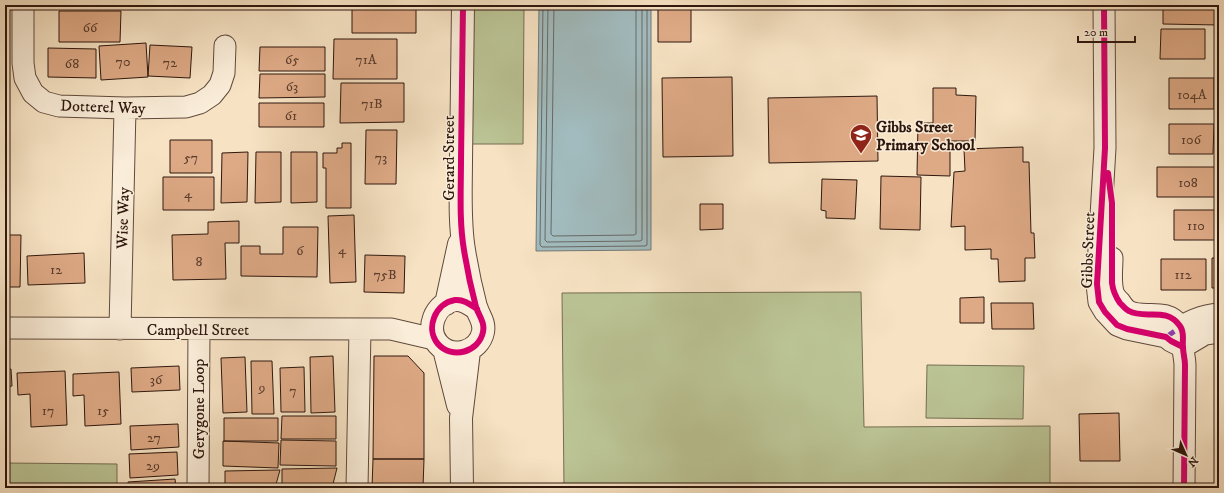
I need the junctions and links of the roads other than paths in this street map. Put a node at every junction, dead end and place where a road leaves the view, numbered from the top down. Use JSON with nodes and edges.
{"nodes":[{"id":1,"x":23,"y":5,"type":"edge"},
{"id":2,"x":463,"y":5,"type":"edge"},
{"id":3,"x":1104,"y":5,"type":"edge"},
{"id":4,"x":225,"y":46,"type":"dead end"},
{"id":5,"x":125,"y":108,"type":"junction"},
{"id":6,"x":461,"y":234,"type":"junction"},
{"id":7,"x":477,"y":309,"type":"junction"},
{"id":8,"x":440,"y":310,"type":"junction"},
{"id":9,"x":1219,"y":314,"type":"edge"},
{"id":10,"x":5,"y":328,"type":"edge"},
{"id":11,"x":120,"y":329,"type":"junction"},
{"id":12,"x":199,"y":329,"type":"junction"},
{"id":13,"x":360,"y":329,"type":"junction"},
{"id":14,"x":391,"y":329,"type":"junction"},
{"id":15,"x":1219,"y":332,"type":"edge"},
{"id":16,"x":1177,"y":337,"type":"junction"},
{"id":17,"x":439,"y":344,"type":"junction"},
{"id":18,"x":469,"y":351,"type":"junction"},
{"id":19,"x":461,"y":418,"type":"junction"},
{"id":20,"x":198,"y":488,"type":"edge"},
{"id":21,"x":357,"y":488,"type":"edge"},
{"id":22,"x":462,"y":488,"type":"edge"},
{"id":23,"x":1184,"y":488,"type":"edge"}],
"edges":[{"from":1,"to":5,"type":"street","name":"Dotterel Way"},
{"from":2,"to":6,"type":"street","name":"Gerard Street"},
{"from":3,"to":16,"type":"street","name":"Gibbs Street"},
{"from":4,"to":5,"type":"street","name":"Dotterel Way"},
{"from":5,"to":11,"type":"street","name":"Wise Way"},
{"from":6,"to":7,"type":"street","name":"Gerard Street"},
{"from":6,"to":8,"type":"street","name":"Gerard Street"},
{"from":7,"to":8,"type":"street"},
{"from":7,"to":18,"type":"street"},
{"from":8,"to":14,"type":"street","name":"Campbell Street"},
{"from":8,"to":17,"type":"street"},
{"from":9,"to":16,"type":"street"},
{"from":10,"to":11,"type":"street","name":"Campbell Street"},
{"from":11,"to":12,"type":"street","name":"Campbell Street"},
{"from":12,"to":13,"type":"street","name":"Campbell Street"},
{"from":12,"to":20,"type":"street","name":"Gerygone Loop"},
{"from":13,"to":14,"type":"street","name":"Campbell Street"},
{"from":13,"to":21,"type":"street"},
{"from":14,"to":17,"type":"street","name":"Campbell Street"},
{"from":15,"to":16,"type":"street"},
{"from":16,"to":23,"type":"street"},
{"from":17,"to":18,"type":"street"},
{"from":17,"to":19,"type":"street"},
{"from":18,"to":19,"type":"street"},
{"from":19,"to":22,"type":"street"}]}
